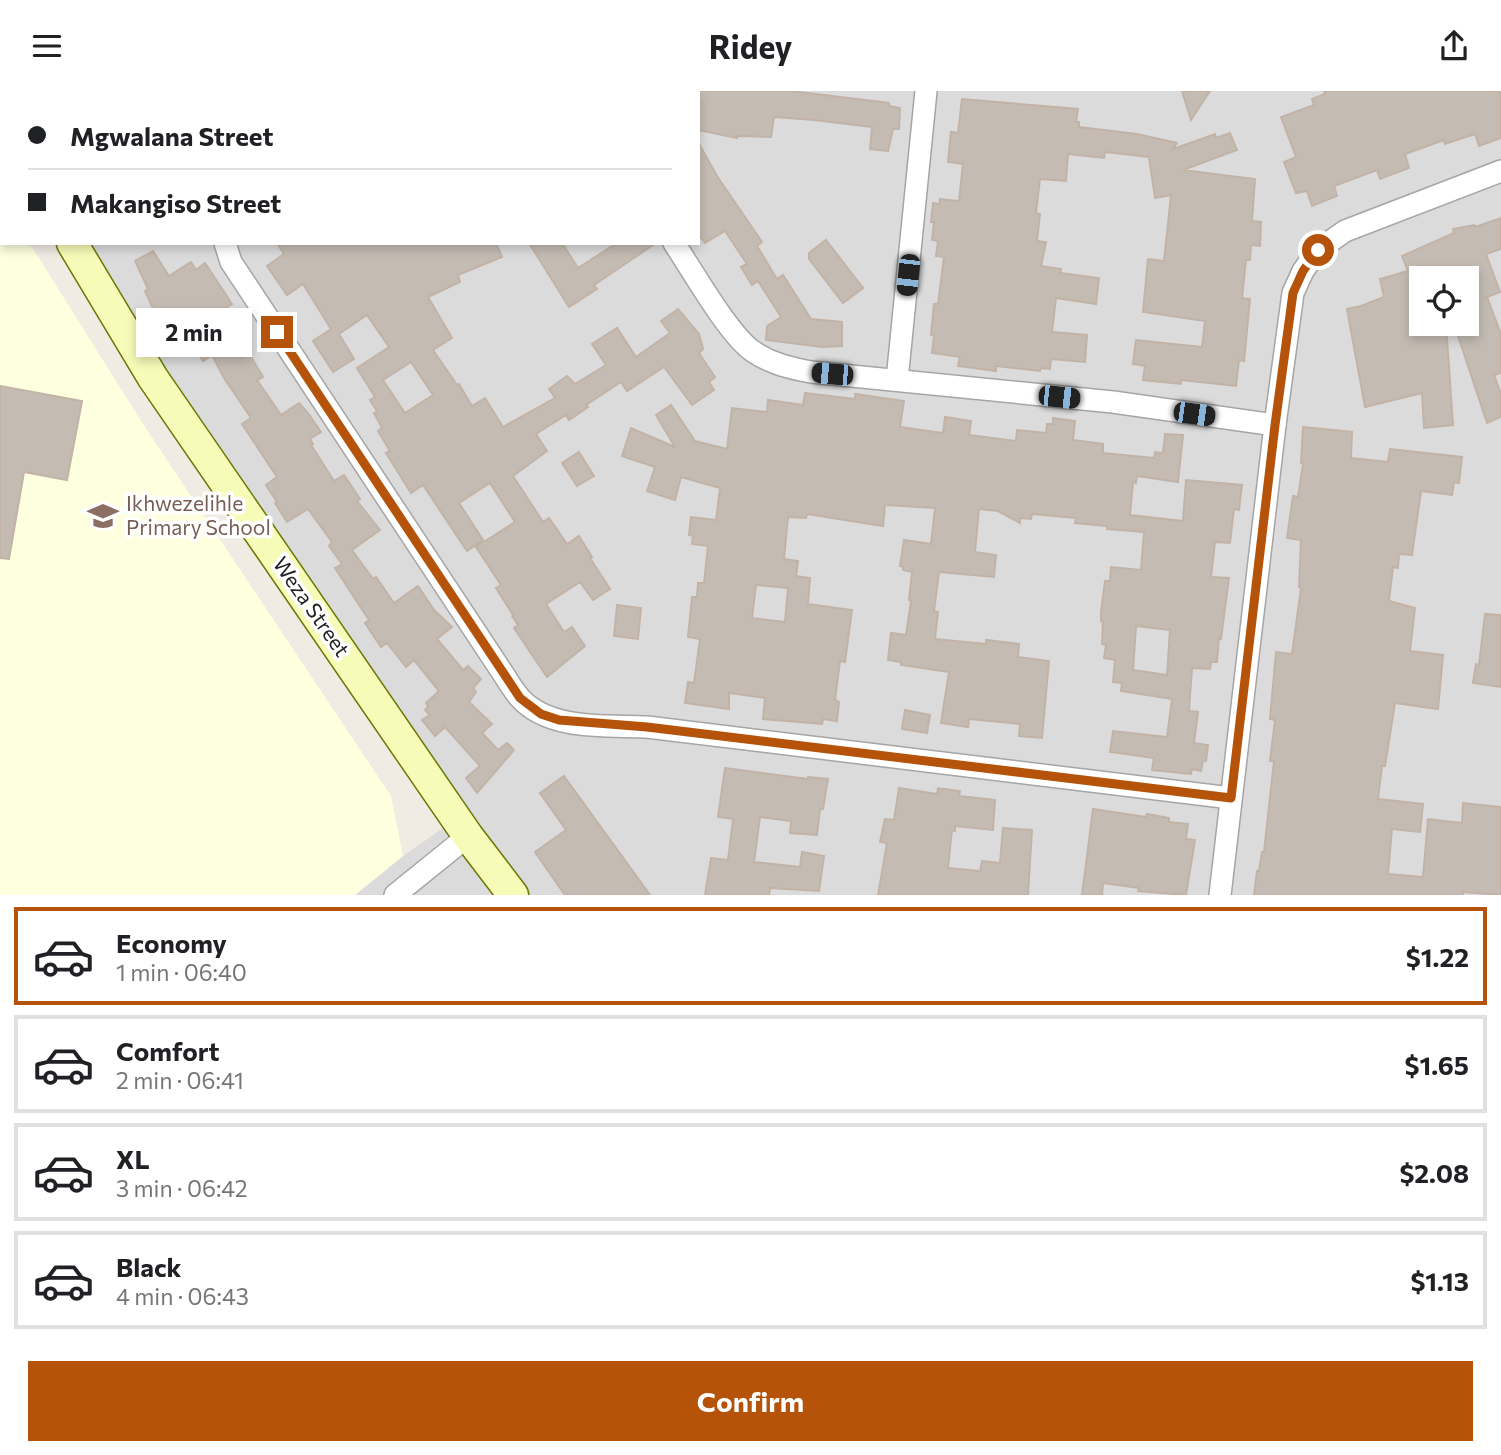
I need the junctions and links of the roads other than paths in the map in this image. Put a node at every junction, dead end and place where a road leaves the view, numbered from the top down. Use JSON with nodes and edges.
{"nodes":[{"id":1,"x":926,"y":91,"type":"edge"},
{"id":2,"x":1501,"y":171,"type":"edge"},
{"id":3,"x":73,"y":245,"type":"edge"},
{"id":4,"x":226,"y":245,"type":"edge"},
{"id":5,"x":675,"y":245,"type":"edge"},
{"id":6,"x":897,"y":380,"type":"junction"},
{"id":7,"x":1275,"y":425,"type":"junction"},
{"id":8,"x":1231,"y":798,"type":"junction"},
{"id":9,"x":468,"y":836,"type":"junction"},
{"id":10,"x":395,"y":895,"type":"edge"},
{"id":11,"x":513,"y":895,"type":"edge"},
{"id":12,"x":1220,"y":895,"type":"edge"}],
"edges":[{"from":1,"to":6,"type":"street"},
{"from":2,"to":7,"type":"street"},
{"from":3,"to":9,"type":"street","name":"Weza Street"},
{"from":4,"to":8,"type":"street"},
{"from":5,"to":6,"type":"street"},
{"from":6,"to":7,"type":"street"},
{"from":7,"to":8,"type":"street"},
{"from":8,"to":12,"type":"street"},
{"from":9,"to":10,"type":"street"},
{"from":9,"to":11,"type":"street","name":"Weza Street"}]}
